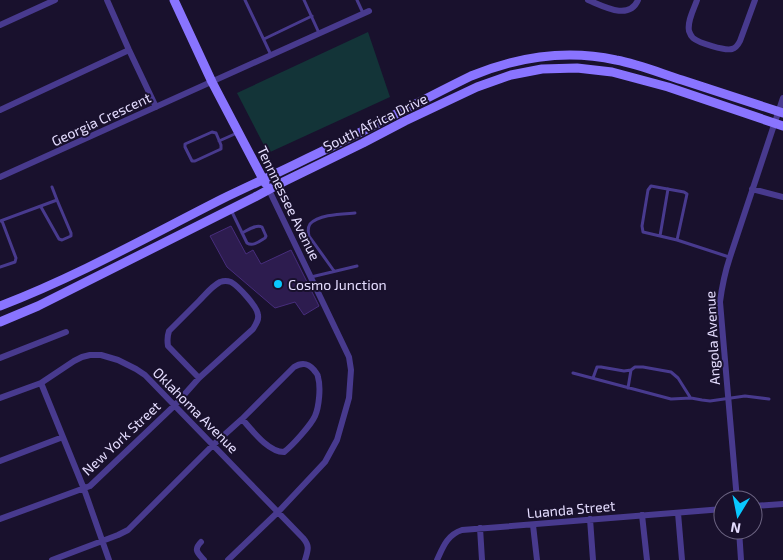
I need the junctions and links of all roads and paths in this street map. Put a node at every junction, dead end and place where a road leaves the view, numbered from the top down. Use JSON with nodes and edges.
{"nodes":[{"id":1,"x":55,"y":0,"type":"edge"},
{"id":2,"x":107,"y":0,"type":"edge"},
{"id":3,"x":174,"y":0,"type":"edge"},
{"id":4,"x":245,"y":0,"type":"edge"},
{"id":5,"x":304,"y":0,"type":"edge"},
{"id":6,"x":357,"y":0,"type":"edge"},
{"id":7,"x":588,"y":0,"type":"edge"},
{"id":8,"x":638,"y":0,"type":"edge"},
{"id":9,"x":697,"y":0,"type":"edge"},
{"id":10,"x":755,"y":0,"type":"edge"},
{"id":11,"x":366,"y":12,"type":"joint"},
{"id":12,"x":312,"y":16,"type":"junction"},
{"id":13,"x":0,"y":25,"type":"edge"},
{"id":14,"x":320,"y":34,"type":"junction"},
{"id":15,"x":264,"y":39,"type":"junction"},
{"id":16,"x":129,"y":50,"type":"junction"},
{"id":17,"x":271,"y":56,"type":"junction"},
{"id":18,"x":212,"y":82,"type":"junction"},
{"id":19,"x":783,"y":98,"type":"edge"},
{"id":20,"x":156,"y":107,"type":"junction"},
{"id":21,"x":0,"y":110,"type":"edge"},
{"id":22,"x":780,"y":112,"type":"edge"},
{"id":23,"x":779,"y":125,"type":"edge"},
{"id":24,"x":239,"y":132,"type":"junction"},
{"id":25,"x":219,"y":141,"type":"junction"},
{"id":26,"x":0,"y":178,"type":"edge"},
{"id":27,"x":264,"y":179,"type":"junction"},
{"id":28,"x":52,"y":187,"type":"dead end"},
{"id":29,"x":668,"y":189,"type":"junction"},
{"id":30,"x":752,"y":189,"type":"junction"},
{"id":31,"x":269,"y":190,"type":"junction"},
{"id":32,"x":783,"y":198,"type":"edge"},
{"id":33,"x":57,"y":200,"type":"junction"},
{"id":34,"x":41,"y":207,"type":"junction"},
{"id":35,"x":230,"y":210,"type":"junction"},
{"id":36,"x":355,"y":214,"type":"dead end"},
{"id":37,"x":1,"y":221,"type":"edge"},
{"id":38,"x":242,"y":233,"type":"junction"},
{"id":39,"x":660,"y":236,"type":"junction"},
{"id":40,"x":677,"y":240,"type":"junction"},
{"id":41,"x":730,"y":257,"type":"junction"},
{"id":42,"x":357,"y":266,"type":"dead end"},
{"id":43,"x":0,"y":267,"type":"edge"},
{"id":44,"x":334,"y":272,"type":"junction"},
{"id":45,"x":311,"y":277,"type":"junction"},
{"id":46,"x":0,"y":306,"type":"edge"},
{"id":47,"x":0,"y":322,"type":"edge"},
{"id":48,"x":66,"y":332,"type":"dead end"},
{"id":49,"x":0,"y":358,"type":"edge"},
{"id":50,"x":631,"y":370,"type":"junction"},
{"id":51,"x":573,"y":373,"type":"dead end"},
{"id":52,"x":199,"y":378,"type":"junction"},
{"id":53,"x":593,"y":378,"type":"junction"},
{"id":54,"x":41,"y":383,"type":"junction"},
{"id":55,"x":628,"y":388,"type":"junction"},
{"id":56,"x":0,"y":398,"type":"edge"},
{"id":57,"x":691,"y":398,"type":"junction"},
{"id":58,"x":728,"y":398,"type":"junction"},
{"id":59,"x":769,"y":399,"type":"dead end"},
{"id":60,"x":175,"y":405,"type":"junction"},
{"id":61,"x":242,"y":420,"type":"junction"},
{"id":62,"x":63,"y":437,"type":"junction"},
{"id":63,"x":213,"y":445,"type":"junction"},
{"id":64,"x":0,"y":461,"type":"edge"},
{"id":65,"x":84,"y":489,"type":"junction"},
{"id":66,"x":736,"y":490,"type":"edge"},
{"id":67,"x":783,"y":504,"type":"edge"},
{"id":68,"x":763,"y":505,"type":"edge"},
{"id":69,"x":713,"y":510,"type":"edge"},
{"id":70,"x":279,"y":511,"type":"junction"},
{"id":71,"x":678,"y":513,"type":"junction"},
{"id":72,"x":642,"y":515,"type":"junction"},
{"id":73,"x":0,"y":519,"type":"edge"},
{"id":74,"x":590,"y":520,"type":"junction"},
{"id":75,"x":534,"y":525,"type":"junction"},
{"id":76,"x":480,"y":528,"type":"junction"},
{"id":77,"x":740,"y":540,"type":"edge"},
{"id":78,"x":101,"y":541,"type":"junction"},
{"id":79,"x":201,"y":542,"type":"dead end"},
{"id":80,"x":52,"y":560,"type":"edge"},
{"id":81,"x":109,"y":560,"type":"edge"},
{"id":82,"x":204,"y":560,"type":"edge"},
{"id":83,"x":228,"y":560,"type":"edge"},
{"id":84,"x":305,"y":560,"type":"edge"},
{"id":85,"x":437,"y":560,"type":"edge"},
{"id":86,"x":482,"y":560,"type":"edge"},
{"id":87,"x":537,"y":560,"type":"edge"},
{"id":88,"x":594,"y":560,"type":"edge"},
{"id":89,"x":647,"y":560,"type":"edge"},
{"id":90,"x":682,"y":560,"type":"edge"},
{"id":91,"x":741,"y":560,"type":"edge"}],
"edges":[{"from":1,"to":13,"type":"street"},
{"from":2,"to":16,"type":"street"},
{"from":3,"to":18,"type":"street","name":"Tennnessee Avenue"},
{"from":4,"to":15,"type":"lane"},
{"from":5,"to":12,"type":"lane"},
{"from":6,"to":11,"type":"lane"},
{"from":7,"to":8,"type":"street"},
{"from":9,"to":10,"type":"street"},
{"from":11,"to":14,"type":"street","name":"Georgia Crescent"},
{"from":12,"to":14,"type":"lane"},
{"from":12,"to":15,"type":"lane"},
{"from":14,"to":17,"type":"street","name":"Georgia Crescent"},
{"from":15,"to":17,"type":"lane"},
{"from":16,"to":20,"type":"street"},
{"from":16,"to":21,"type":"street"},
{"from":17,"to":18,"type":"street","name":"Georgia Crescent"},
{"from":18,"to":20,"type":"street","name":"Georgia Crescent"},
{"from":18,"to":24,"type":"street","name":"Tennnessee Avenue"},
{"from":19,"to":22,"type":"street","name":"Angola Avenue"},
{"from":20,"to":26,"type":"street","name":"Georgia Crescent"},
{"from":22,"to":23,"type":"street","name":"Angola Avenue"},
{"from":22,"to":27,"type":"street","name":"South Africa Drive"},
{"from":23,"to":30,"type":"street","name":"Angola Avenue"},
{"from":23,"to":31,"type":"street","name":"South Africa Drive"},
{"from":24,"to":25,"type":"lane"},
{"from":24,"to":27,"type":"street","name":"Tennnessee Avenue"},
{"from":25,"to":25,"type":"lane"},
{"from":27,"to":31,"type":"street","name":"Tennnessee Avenue"},
{"from":27,"to":46,"type":"street","name":"South Africa Drive"},
{"from":28,"to":33,"type":"lane"},
{"from":29,"to":39,"type":"lane"},
{"from":29,"to":39,"type":"lane"},
{"from":29,"to":40,"type":"lane"},
{"from":30,"to":32,"type":"street"},
{"from":30,"to":41,"type":"street","name":"Angola Avenue"},
{"from":31,"to":35,"type":"street","name":"South Africa Drive"},
{"from":31,"to":45,"type":"street","name":"Tennnessee Avenue"},
{"from":33,"to":34,"type":"lane"},
{"from":33,"to":34,"type":"lane"},
{"from":34,"to":37,"type":"lane"},
{"from":35,"to":38,"type":"lane"},
{"from":35,"to":47,"type":"street","name":"South Africa Drive"},
{"from":36,"to":44,"type":"lane"},
{"from":37,"to":43,"type":"lane"},
{"from":38,"to":38,"type":"lane"},
{"from":39,"to":40,"type":"lane"},
{"from":40,"to":41,"type":"lane"},
{"from":41,"to":58,"type":"street","name":"Angola Avenue"},
{"from":42,"to":44,"type":"lane"},
{"from":44,"to":45,"type":"lane"},
{"from":45,"to":70,"type":"street","name":"Tennnessee Avenue"},
{"from":48,"to":49,"type":"street"},
{"from":50,"to":53,"type":"lane"},
{"from":50,"to":55,"type":"lane"},
{"from":50,"to":57,"type":"lane"},
{"from":51,"to":53,"type":"lane"},
{"from":52,"to":52,"type":"street","name":"New York Street"},
{"from":52,"to":60,"type":"street","name":"New York Street"},
{"from":53,"to":55,"type":"lane"},
{"from":54,"to":56,"type":"street","name":"Oklahoma Avenue"},
{"from":54,"to":60,"type":"street","name":"Oklahoma Avenue"},
{"from":54,"to":62,"type":"street"},
{"from":55,"to":57,"type":"lane"},
{"from":57,"to":58,"type":"lane"},
{"from":58,"to":59,"type":"lane"},
{"from":58,"to":66,"type":"street","name":"Angola Avenue"},
{"from":60,"to":63,"type":"street","name":"Oklahoma Avenue"},
{"from":60,"to":65,"type":"street","name":"New York Street"},
{"from":61,"to":61,"type":"street"},
{"from":61,"to":63,"type":"street"},
{"from":62,"to":64,"type":"street"},
{"from":62,"to":65,"type":"street"},
{"from":63,"to":70,"type":"street","name":"Oklahoma Avenue"},
{"from":63,"to":78,"type":"street"},
{"from":65,"to":73,"type":"street","name":"New York Street"},
{"from":65,"to":78,"type":"street"},
{"from":67,"to":68,"type":"street"},
{"from":69,"to":71,"type":"street","name":"Luanda Street"},
{"from":70,"to":83,"type":"street","name":"Tennnessee Avenue"},
{"from":70,"to":84,"type":"street","name":"Oklahoma Avenue"},
{"from":71,"to":72,"type":"street","name":"Luanda Street"},
{"from":71,"to":90,"type":"street"},
{"from":72,"to":74,"type":"street","name":"Luanda Street"},
{"from":72,"to":89,"type":"street"},
{"from":74,"to":75,"type":"street","name":"Luanda Street"},
{"from":74,"to":88,"type":"street"},
{"from":75,"to":76,"type":"street","name":"Luanda Street"},
{"from":75,"to":87,"type":"street"},
{"from":76,"to":85,"type":"street","name":"Luanda Street"},
{"from":76,"to":86,"type":"street"},
{"from":77,"to":91,"type":"street"},
{"from":78,"to":80,"type":"street"},
{"from":78,"to":81,"type":"street"},
{"from":79,"to":82,"type":"street"}]}
